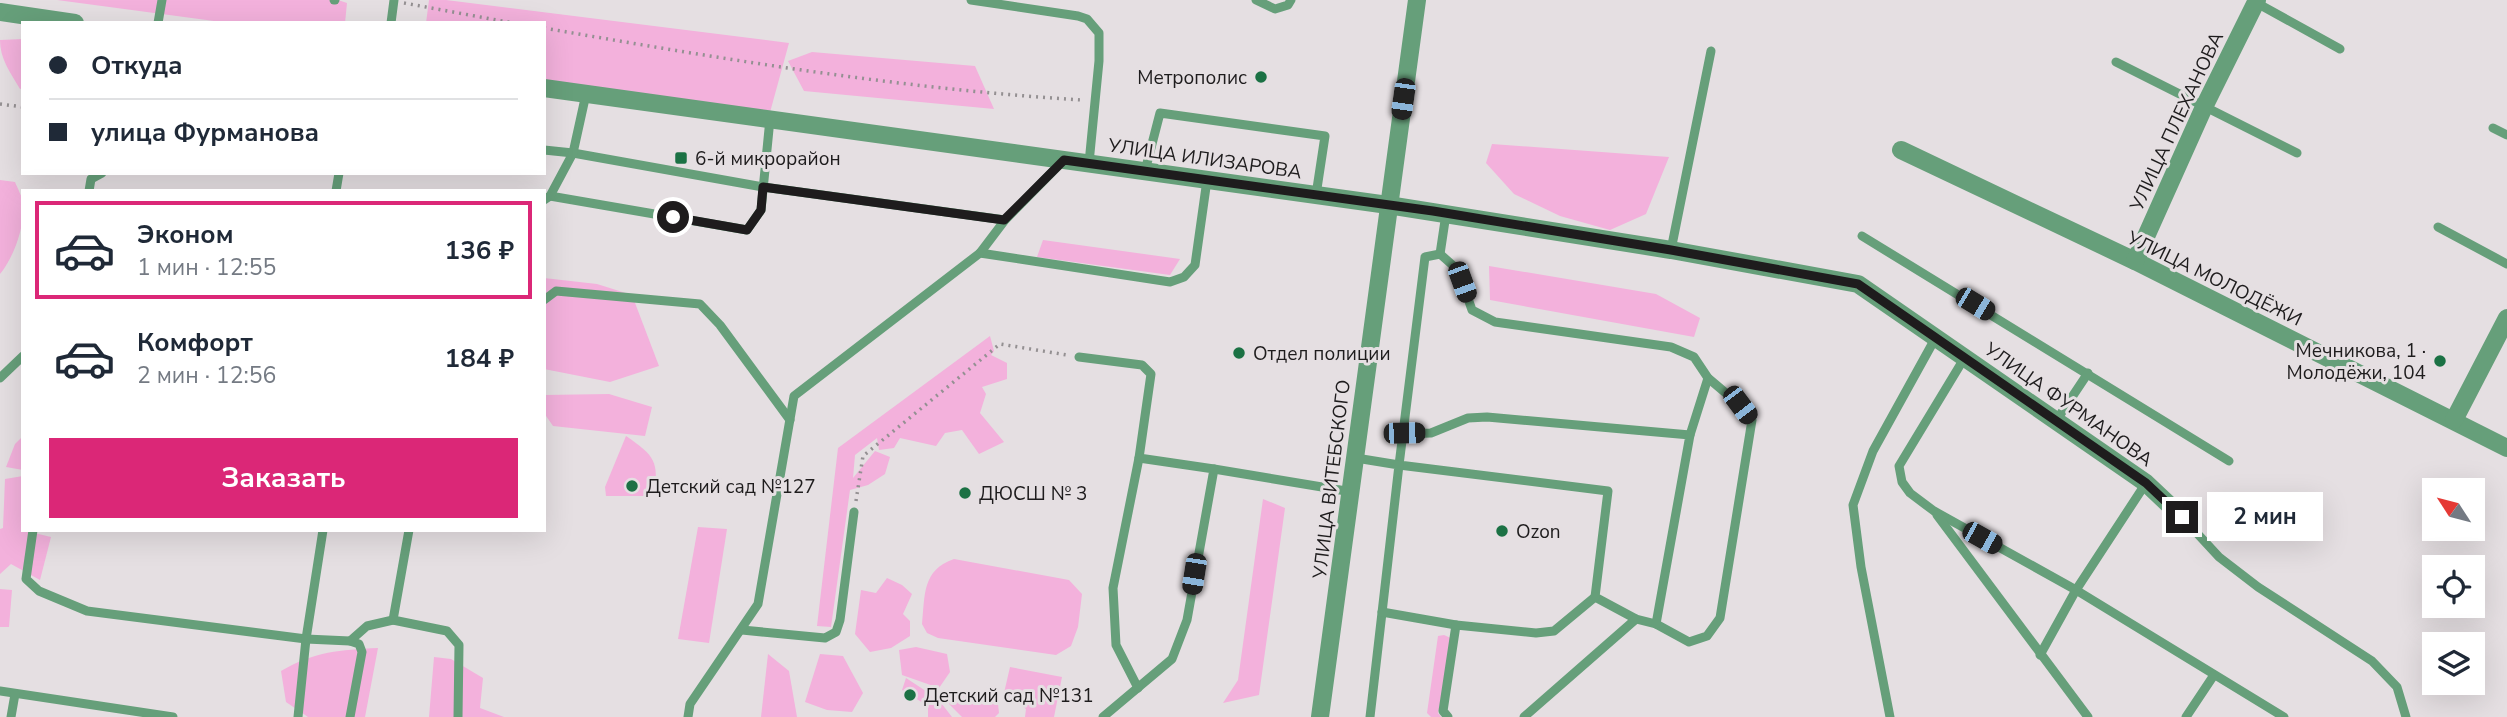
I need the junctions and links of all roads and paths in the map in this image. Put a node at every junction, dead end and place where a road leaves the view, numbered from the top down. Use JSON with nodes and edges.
{"nodes":[{"id":1,"x":162,"y":0,"type":"edge"},
{"id":2,"x":971,"y":0,"type":"edge"},
{"id":3,"x":1256,"y":0,"type":"edge"},
{"id":4,"x":1291,"y":0,"type":"edge"},
{"id":5,"x":1408,"y":0,"type":"edge"},
{"id":6,"x":1418,"y":0,"type":"edge"},
{"id":7,"x":394,"y":1,"type":"edge"},
{"id":8,"x":2254,"y":1,"type":"edge"},
{"id":9,"x":0,"y":12,"type":"edge"},
{"id":10,"x":1415,"y":19,"type":"junction"},
{"id":11,"x":61,"y":21,"type":"edge"},
{"id":12,"x":158,"y":21,"type":"edge"},
{"id":13,"x":391,"y":21,"type":"edge"},
{"id":14,"x":502,"y":21,"type":"edge"},
{"id":15,"x":546,"y":28,"type":"edge"},
{"id":16,"x":2340,"y":49,"type":"dead end"},
{"id":17,"x":1712,"y":51,"type":"dead end"},
{"id":18,"x":2116,"y":62,"type":"dead end"},
{"id":19,"x":546,"y":88,"type":"edge"},
{"id":20,"x":586,"y":93,"type":"junction"},
{"id":21,"x":1094,"y":101,"type":"junction"},
{"id":22,"x":0,"y":104,"type":"edge"},
{"id":23,"x":21,"y":107,"type":"edge"},
{"id":24,"x":2204,"y":107,"type":"junction"},
{"id":25,"x":770,"y":119,"type":"junction"},
{"id":26,"x":2493,"y":128,"type":"dead end"},
{"id":27,"x":2507,"y":135,"type":"edge"},
{"id":28,"x":546,"y":150,"type":"edge"},
{"id":29,"x":1901,"y":150,"type":"dead end"},
{"id":30,"x":573,"y":153,"type":"junction"},
{"id":31,"x":2297,"y":153,"type":"dead end"},
{"id":32,"x":1064,"y":160,"type":"junction"},
{"id":33,"x":1089,"y":163,"type":"junction"},
{"id":34,"x":1144,"y":171,"type":"junction"},
{"id":35,"x":98,"y":175,"type":"edge"},
{"id":36,"x":1207,"y":180,"type":"junction"},
{"id":37,"x":763,"y":187,"type":"junction"},
{"id":38,"x":89,"y":189,"type":"edge"},
{"id":39,"x":1316,"y":195,"type":"junction"},
{"id":40,"x":547,"y":198,"type":"edge"},
{"id":41,"x":1388,"y":205,"type":"junction"},
{"id":42,"x":1446,"y":214,"type":"junction"},
{"id":43,"x":1004,"y":220,"type":"junction"},
{"id":44,"x":2438,"y":227,"type":"dead end"},
{"id":45,"x":1862,"y":236,"type":"dead end"},
{"id":46,"x":1671,"y":250,"type":"junction"},
{"id":47,"x":980,"y":253,"type":"junction"},
{"id":48,"x":1440,"y":254,"type":"junction"},
{"id":49,"x":2135,"y":261,"type":"junction"},
{"id":50,"x":2507,"y":264,"type":"edge"},
{"id":51,"x":1858,"y":284,"type":"joint"},
{"id":52,"x":546,"y":298,"type":"edge"},
{"id":53,"x":2507,"y":318,"type":"edge"},
{"id":54,"x":1936,"y":337,"type":"junction"},
{"id":55,"x":1079,"y":357,"type":"joint"},
{"id":56,"x":1965,"y":357,"type":"junction"},
{"id":57,"x":21,"y":358,"type":"edge"},
{"id":58,"x":2088,"y":373,"type":"junction"},
{"id":59,"x":0,"y":378,"type":"edge"},
{"id":60,"x":1708,"y":378,"type":"junction"},
{"id":61,"x":790,"y":420,"type":"junction"},
{"id":62,"x":2454,"y":420,"type":"junction"},
{"id":63,"x":2056,"y":421,"type":"junction"},
{"id":64,"x":1404,"y":433,"type":"junction"},
{"id":65,"x":1690,"y":435,"type":"junction"},
{"id":66,"x":2507,"y":448,"type":"edge"},
{"id":67,"x":1139,"y":458,"type":"junction"},
{"id":68,"x":1356,"y":458,"type":"junction"},
{"id":69,"x":2229,"y":461,"type":"dead end"},
{"id":70,"x":1399,"y":465,"type":"junction"},
{"id":71,"x":1214,"y":469,"type":"junction"},
{"id":72,"x":2146,"y":483,"type":"junction"},
{"id":73,"x":1352,"y":492,"type":"junction"},
{"id":74,"x":1934,"y":511,"type":"junction"},
{"id":75,"x":854,"y":512,"type":"joint"},
{"id":76,"x":2182,"y":517,"type":"joint"},
{"id":77,"x":33,"y":532,"type":"edge"},
{"id":78,"x":323,"y":532,"type":"edge"},
{"id":79,"x":409,"y":532,"type":"edge"},
{"id":80,"x":2076,"y":590,"type":"junction"},
{"id":81,"x":1595,"y":597,"type":"junction"},
{"id":82,"x":1382,"y":612,"type":"junction"},
{"id":83,"x":1636,"y":619,"type":"junction"},
{"id":84,"x":393,"y":620,"type":"junction"},
{"id":85,"x":1656,"y":624,"type":"junction"},
{"id":86,"x":1456,"y":625,"type":"junction"},
{"id":87,"x":742,"y":630,"type":"junction"},
{"id":88,"x":306,"y":639,"type":"junction"},
{"id":89,"x":350,"y":641,"type":"junction"},
{"id":90,"x":2040,"y":655,"type":"junction"},
{"id":91,"x":2214,"y":675,"type":"junction"},
{"id":92,"x":1138,"y":688,"type":"junction"},
{"id":93,"x":0,"y":691,"type":"edge"},
{"id":94,"x":15,"y":694,"type":"junction"},
{"id":95,"x":96,"y":712,"type":"edge"},
{"id":96,"x":11,"y":717,"type":"edge"},
{"id":97,"x":173,"y":717,"type":"edge"},
{"id":98,"x":298,"y":717,"type":"edge"},
{"id":99,"x":350,"y":717,"type":"edge"},
{"id":100,"x":458,"y":717,"type":"edge"},
{"id":101,"x":688,"y":717,"type":"edge"},
{"id":102,"x":1103,"y":717,"type":"edge"},
{"id":103,"x":1320,"y":717,"type":"edge"},
{"id":104,"x":1370,"y":717,"type":"edge"},
{"id":105,"x":1448,"y":717,"type":"edge"},
{"id":106,"x":1524,"y":717,"type":"edge"},
{"id":107,"x":1890,"y":717,"type":"edge"},
{"id":108,"x":2088,"y":717,"type":"edge"},
{"id":109,"x":2186,"y":717,"type":"edge"},
{"id":110,"x":2284,"y":717,"type":"edge"},
{"id":111,"x":2406,"y":717,"type":"edge"}],
"edges":[{"from":1,"to":12,"type":"lane"},
{"from":2,"to":21,"type":"lane"},
{"from":3,"to":4,"type":"lane"},
{"from":5,"to":10,"type":"street"},
{"from":6,"to":10,"type":"street","name":"УЛИЦА ВИТЕБСКОГО"},
{"from":7,"to":13,"type":"lane"},
{"from":7,"to":14,"type":"path"},
{"from":8,"to":16,"type":"lane"},
{"from":8,"to":24,"type":"street","name":"УЛИЦА ПЛЕХАНОВА"},
{"from":9,"to":11,"type":"street"},
{"from":10,"to":41,"type":"street","name":"УЛИЦА ВИТЕБСКОГО"},
{"from":15,"to":21,"type":"path"},
{"from":17,"to":46,"type":"lane"},
{"from":18,"to":24,"type":"lane"},
{"from":19,"to":20,"type":"street","name":"УЛИЦА ИЛИЗАРОВА"},
{"from":20,"to":25,"type":"street","name":"УЛИЦА ИЛИЗАРОВА"},
{"from":20,"to":30,"type":"lane"},
{"from":21,"to":33,"type":"lane"},
{"from":22,"to":23,"type":"path"},
{"from":24,"to":31,"type":"lane"},
{"from":24,"to":49,"type":"street","name":"УЛИЦА ПЛЕХАНОВА"},
{"from":25,"to":32,"type":"street","name":"УЛИЦА ИЛИЗАРОВА"},
{"from":25,"to":37,"type":"lane"},
{"from":26,"to":27,"type":"lane"},
{"from":28,"to":30,"type":"lane"},
{"from":29,"to":49,"type":"street","name":"УЛИЦА МОЛОДЁЖИ"},
{"from":30,"to":37,"type":"lane"},
{"from":30,"to":40,"type":"lane"},
{"from":32,"to":33,"type":"street","name":"УЛИЦА ИЛИЗАРОВА"},
{"from":32,"to":43,"type":"lane"},
{"from":33,"to":34,"type":"street","name":"УЛИЦА ИЛИЗАРОВА"},
{"from":34,"to":36,"type":"street","name":"УЛИЦА ИЛИЗАРОВА"},
{"from":34,"to":39,"type":"lane"},
{"from":35,"to":38,"type":"lane"},
{"from":36,"to":39,"type":"street","name":"УЛИЦА ИЛИЗАРОВА"},
{"from":36,"to":47,"type":"lane"},
{"from":37,"to":40,"type":"lane"},
{"from":37,"to":43,"type":"lane"},
{"from":39,"to":41,"type":"street","name":"УЛИЦА ИЛИЗАРОВА"},
{"from":41,"to":42,"type":"street","name":"УЛИЦА ИЛИЗАРОВА"},
{"from":41,"to":68,"type":"street","name":"УЛИЦА ВИТЕБСКОГО"},
{"from":42,"to":46,"type":"street","name":"УЛИЦА ИЛИЗАРОВА"},
{"from":42,"to":48,"type":"lane"},
{"from":43,"to":47,"type":"lane"},
{"from":44,"to":50,"type":"lane"},
{"from":45,"to":58,"type":"lane"},
{"from":46,"to":51,"type":"street","name":"УЛИЦА ИЛИЗАРОВА"},
{"from":47,"to":61,"type":"lane"},
{"from":48,"to":60,"type":"lane"},
{"from":48,"to":64,"type":"lane"},
{"from":49,"to":62,"type":"street","name":"УЛИЦА МОЛОДЁЖИ"},
{"from":51,"to":54,"type":"street","name":"УЛИЦА ФУРМАНОВА"},
{"from":52,"to":61,"type":"lane"},
{"from":53,"to":62,"type":"street"},
{"from":54,"to":56,"type":"street","name":"УЛИЦА ФУРМАНОВА"},
{"from":54,"to":107,"type":"lane"},
{"from":55,"to":67,"type":"lane"},
{"from":55,"to":75,"type":"path"},
{"from":56,"to":63,"type":"street","name":"УЛИЦА ФУРМАНОВА"},
{"from":56,"to":74,"type":"lane"},
{"from":57,"to":59,"type":"lane"},
{"from":58,"to":63,"type":"lane"},
{"from":58,"to":69,"type":"lane"},
{"from":60,"to":65,"type":"lane"},
{"from":60,"to":85,"type":"lane"},
{"from":61,"to":87,"type":"lane"},
{"from":62,"to":66,"type":"street","name":"УЛИЦА МОЛОДЁЖИ"},
{"from":63,"to":72,"type":"street","name":"УЛИЦА ФУРМАНОВА"},
{"from":64,"to":65,"type":"lane"},
{"from":64,"to":70,"type":"lane"},
{"from":65,"to":85,"type":"lane"},
{"from":67,"to":71,"type":"lane"},
{"from":67,"to":92,"type":"lane"},
{"from":68,"to":70,"type":"lane"},
{"from":68,"to":73,"type":"street","name":"УЛИЦА ВИТЕБСКОГО"},
{"from":70,"to":81,"type":"lane"},
{"from":70,"to":82,"type":"lane"},
{"from":71,"to":73,"type":"lane"},
{"from":71,"to":92,"type":"lane"},
{"from":72,"to":76,"type":"street","name":"УЛИЦА ФУРМАНОВА"},
{"from":72,"to":80,"type":"lane"},
{"from":73,"to":103,"type":"street","name":"УЛИЦА ВИТЕБСКОГО"},
{"from":74,"to":80,"type":"lane"},
{"from":74,"to":90,"type":"lane"},
{"from":75,"to":87,"type":"lane"},
{"from":76,"to":111,"type":"lane"},
{"from":77,"to":88,"type":"lane"},
{"from":78,"to":88,"type":"lane"},
{"from":79,"to":84,"type":"lane"},
{"from":80,"to":90,"type":"lane"},
{"from":80,"to":91,"type":"lane"},
{"from":81,"to":83,"type":"lane"},
{"from":81,"to":86,"type":"lane"},
{"from":82,"to":86,"type":"lane"},
{"from":82,"to":104,"type":"lane"},
{"from":83,"to":85,"type":"lane"},
{"from":83,"to":106,"type":"lane"},
{"from":84,"to":89,"type":"lane"},
{"from":84,"to":100,"type":"lane"},
{"from":86,"to":105,"type":"lane"},
{"from":87,"to":101,"type":"lane"},
{"from":88,"to":89,"type":"lane"},
{"from":88,"to":98,"type":"lane"},
{"from":89,"to":99,"type":"lane"},
{"from":90,"to":108,"type":"lane"},
{"from":91,"to":109,"type":"lane"},
{"from":91,"to":110,"type":"lane"},
{"from":92,"to":102,"type":"lane"},
{"from":93,"to":94,"type":"lane"},
{"from":94,"to":95,"type":"lane"},
{"from":94,"to":96,"type":"lane"},
{"from":95,"to":97,"type":"lane"}]}
